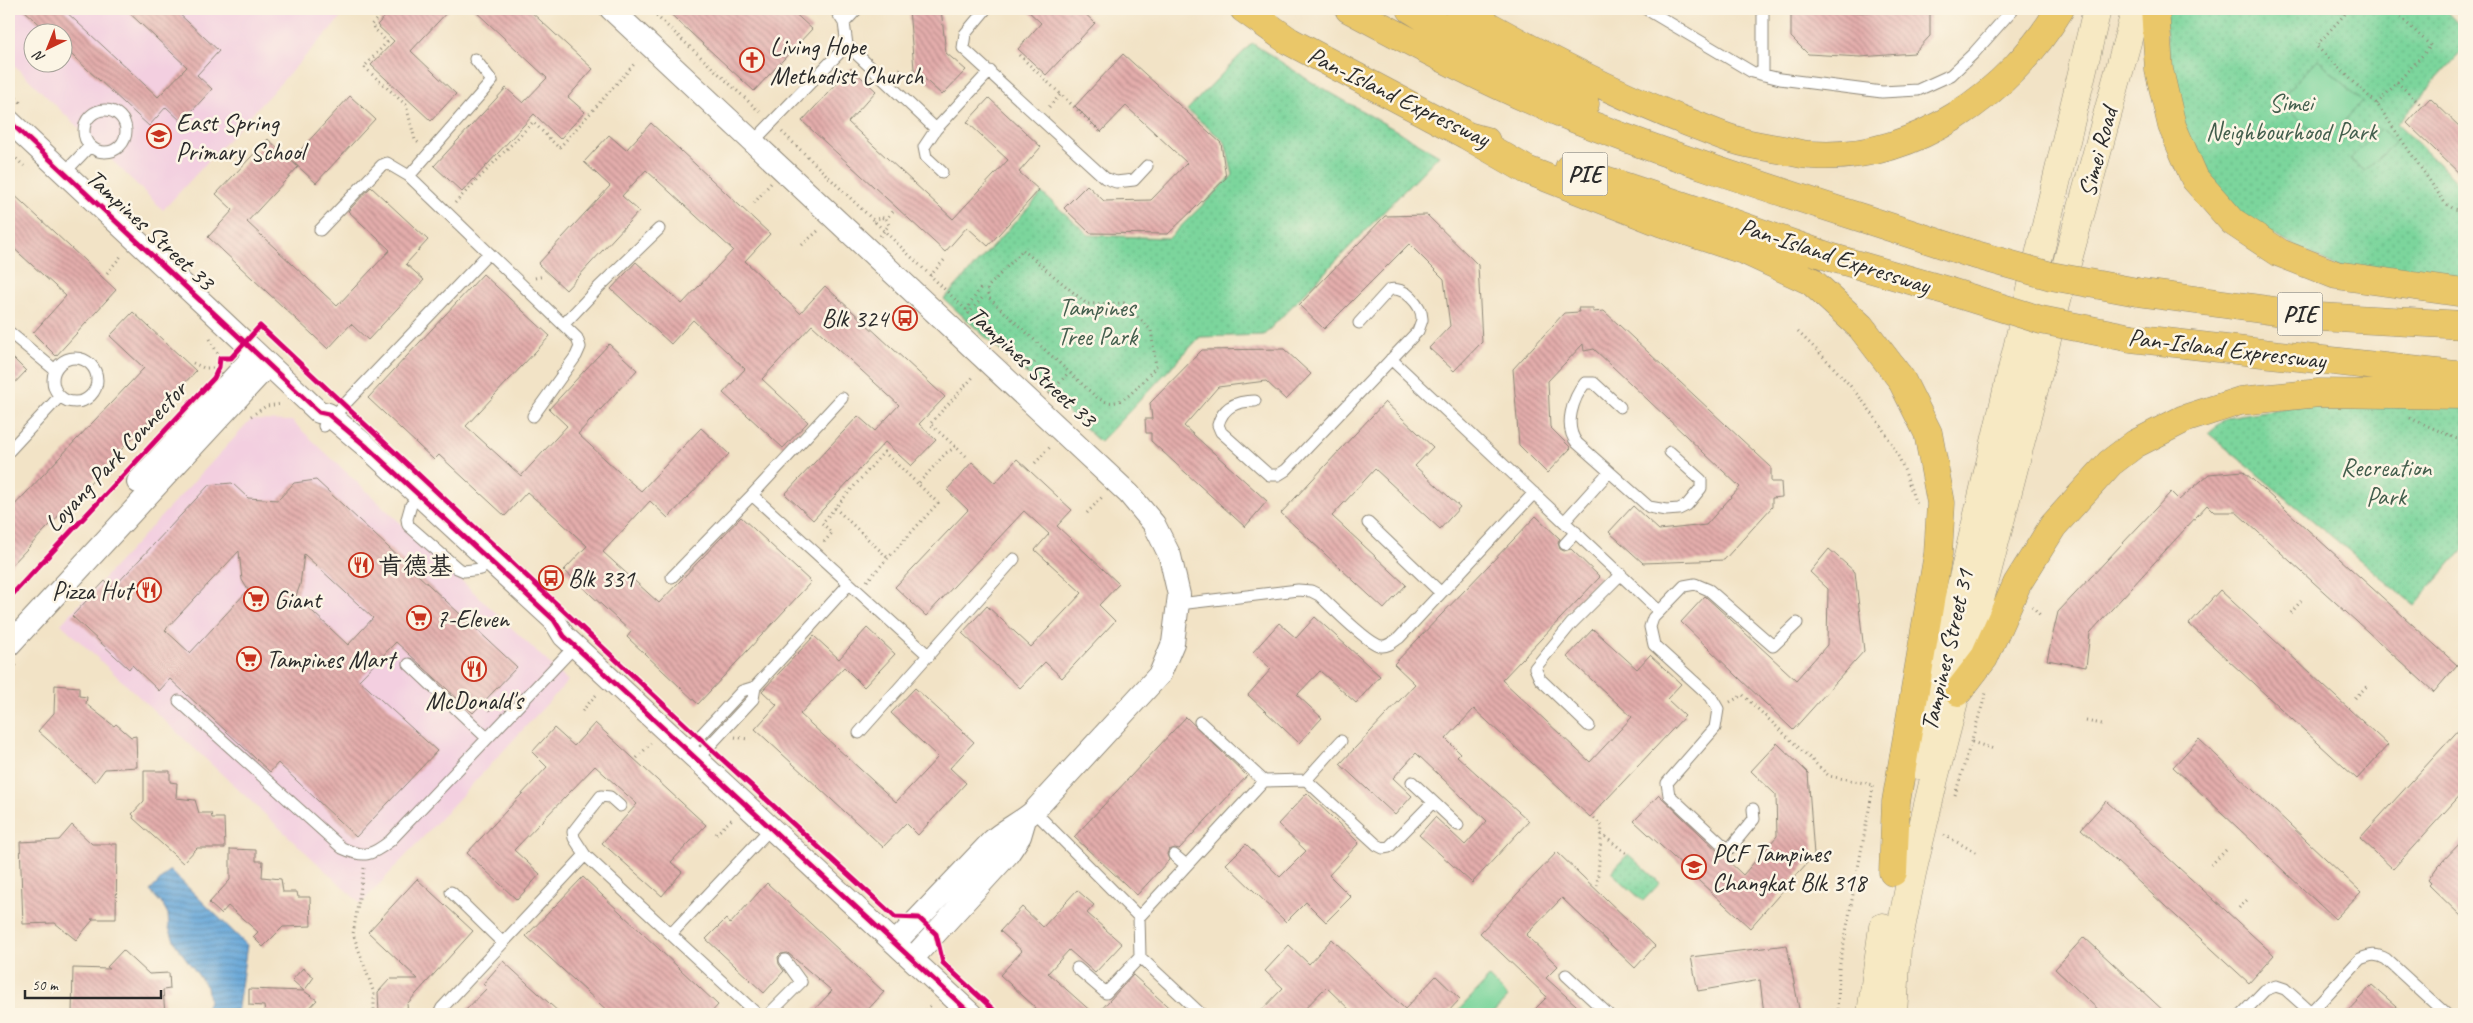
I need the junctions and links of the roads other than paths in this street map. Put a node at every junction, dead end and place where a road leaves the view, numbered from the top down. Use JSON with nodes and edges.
{"nodes":[{"id":1,"x":611,"y":9,"type":"edge"},
{"id":2,"x":835,"y":9,"type":"edge"},
{"id":3,"x":857,"y":9,"type":"edge"},
{"id":4,"x":1244,"y":9,"type":"edge"},
{"id":5,"x":1349,"y":9,"type":"edge"},
{"id":6,"x":1458,"y":9,"type":"edge"},
{"id":7,"x":1646,"y":9,"type":"edge"},
{"id":8,"x":2013,"y":9,"type":"edge"},
{"id":9,"x":2060,"y":9,"type":"edge"},
{"id":10,"x":2097,"y":9,"type":"edge"},
{"id":11,"x":2136,"y":9,"type":"edge"},
{"id":12,"x":2155,"y":9,"type":"edge"},
{"id":13,"x":985,"y":10,"type":"dead end"},
{"id":14,"x":1416,"y":11,"type":"edge"},
{"id":15,"x":1763,"y":12,"type":"dead end"},
{"id":16,"x":844,"y":23,"type":"junction"},
{"id":17,"x":846,"y":45,"type":"junction"},
{"id":18,"x":475,"y":59,"type":"dead end"},
{"id":19,"x":990,"y":71,"type":"junction"},
{"id":20,"x":1763,"y":74,"type":"junction"},
{"id":21,"x":9,"y":121,"type":"edge"},
{"id":22,"x":936,"y":129,"type":"junction"},
{"id":23,"x":1468,"y":136,"type":"junction"},
{"id":24,"x":753,"y":142,"type":"junction"},
{"id":25,"x":90,"y":146,"type":"dead end"},
{"id":26,"x":1147,"y":166,"type":"dead end"},
{"id":27,"x":942,"y":172,"type":"dead end"},
{"id":28,"x":64,"y":173,"type":"junction"},
{"id":29,"x":409,"y":176,"type":"junction"},
{"id":30,"x":1840,"y":210,"type":"junction"},
{"id":31,"x":659,"y":229,"type":"dead end"},
{"id":32,"x":320,"y":230,"type":"dead end"},
{"id":33,"x":488,"y":253,"type":"junction"},
{"id":34,"x":2030,"y":288,"type":"joint"},
{"id":35,"x":2464,"y":293,"type":"edge"},
{"id":36,"x":2058,"y":296,"type":"joint"},
{"id":37,"x":1358,"y":323,"type":"dead end"},
{"id":38,"x":564,"y":324,"type":"junction"},
{"id":39,"x":2464,"y":325,"type":"edge"},
{"id":40,"x":9,"y":332,"type":"edge"},
{"id":41,"x":256,"y":354,"type":"junction"},
{"id":42,"x":1390,"y":359,"type":"junction"},
{"id":43,"x":56,"y":370,"type":"junction"},
{"id":44,"x":2464,"y":376,"type":"edge"},
{"id":45,"x":2464,"y":395,"type":"edge"},
{"id":46,"x":60,"y":396,"type":"junction"},
{"id":47,"x":842,"y":398,"type":"dead end"},
{"id":48,"x":1255,"y":400,"type":"dead end"},
{"id":49,"x":1620,"y":407,"type":"dead end"},
{"id":50,"x":533,"y":416,"type":"dead end"},
{"id":51,"x":325,"y":418,"type":"junction"},
{"id":52,"x":9,"y":451,"type":"edge"},
{"id":53,"x":1670,"y":452,"type":"dead end"},
{"id":54,"x":1609,"y":472,"type":"junction"},
{"id":55,"x":1534,"y":493,"type":"junction"},
{"id":56,"x":752,"y":495,"type":"junction"},
{"id":57,"x":1564,"y":521,"type":"junction"},
{"id":58,"x":1368,"y":523,"type":"dead end"},
{"id":59,"x":1576,"y":532,"type":"junction"},
{"id":60,"x":1565,"y":544,"type":"dead end"},
{"id":61,"x":1014,"y":560,"type":"dead end"},
{"id":62,"x":1621,"y":574,"type":"junction"},
{"id":63,"x":672,"y":577,"type":"dead end"},
{"id":64,"x":854,"y":587,"type":"junction"},
{"id":65,"x":50,"y":589,"type":"junction"},
{"id":66,"x":1441,"y":593,"type":"junction"},
{"id":67,"x":1179,"y":604,"type":"junction"},
{"id":68,"x":1659,"y":612,"type":"junction"},
{"id":69,"x":1797,"y":623,"type":"dead end"},
{"id":70,"x":9,"y":625,"type":"edge"},
{"id":71,"x":569,"y":641,"type":"junction"},
{"id":72,"x":14,"y":654,"type":"edge"},
{"id":73,"x":929,"y":656,"type":"junction"},
{"id":74,"x":409,"y":664,"type":"dead end"},
{"id":75,"x":1958,"y":692,"type":"junction"},
{"id":76,"x":179,"y":702,"type":"dead end"},
{"id":77,"x":1200,"y":722,"type":"dead end"},
{"id":78,"x":1589,"y":726,"type":"dead end"},
{"id":79,"x":859,"y":733,"type":"dead end"},
{"id":80,"x":487,"y":738,"type":"junction"},
{"id":81,"x":1341,"y":740,"type":"dead end"},
{"id":82,"x":692,"y":754,"type":"junction"},
{"id":83,"x":1306,"y":780,"type":"junction"},
{"id":84,"x":1264,"y":781,"type":"junction"},
{"id":85,"x":1412,"y":782,"type":"dead end"},
{"id":86,"x":1433,"y":802,"type":"junction"},
{"id":87,"x":620,"y":806,"type":"dead end"},
{"id":88,"x":1754,"y":809,"type":"dead end"},
{"id":89,"x":1030,"y":815,"type":"junction"},
{"id":90,"x":1458,"y":825,"type":"dead end"},
{"id":91,"x":771,"y":828,"type":"junction"},
{"id":92,"x":585,"y":855,"type":"junction"},
{"id":93,"x":1174,"y":855,"type":"dead end"},
{"id":94,"x":1186,"y":865,"type":"junction"},
{"id":95,"x":1893,"y":872,"type":"junction"},
{"id":96,"x":451,"y":892,"type":"dead end"},
{"id":97,"x":1139,"y":917,"type":"junction"},
{"id":98,"x":671,"y":934,"type":"junction"},
{"id":99,"x":502,"y":942,"type":"junction"},
{"id":100,"x":895,"y":943,"type":"junction"},
{"id":101,"x":1140,"y":957,"type":"junction"},
{"id":102,"x":912,"y":959,"type":"junction"},
{"id":103,"x":785,"y":960,"type":"dead end"},
{"id":104,"x":1078,"y":968,"type":"dead end"},
{"id":105,"x":1566,"y":975,"type":"dead end"},
{"id":106,"x":2312,"y":1013,"type":"edge"},
{"id":107,"x":439,"y":1014,"type":"edge"},
{"id":108,"x":757,"y":1014,"type":"edge"},
{"id":109,"x":769,"y":1014,"type":"edge"},
{"id":110,"x":971,"y":1014,"type":"edge"},
{"id":111,"x":1201,"y":1014,"type":"edge"},
{"id":112,"x":1608,"y":1014,"type":"edge"},
{"id":113,"x":1871,"y":1014,"type":"edge"},
{"id":114,"x":1893,"y":1014,"type":"edge"},
{"id":115,"x":2242,"y":1014,"type":"edge"},
{"id":116,"x":2446,"y":1014,"type":"edge"}],
"edges":[{"from":1,"to":24,"type":"street","name":"Tampines Street 33"},
{"from":2,"to":16,"type":"lane"},
{"from":3,"to":16,"type":"lane"},
{"from":4,"to":23,"type":"highway","name":"Pan-Island Expressway","number":"PIE"},
{"from":5,"to":30,"type":"highway","name":"Pan-Island Expressway","number":"PIE"},
{"from":6,"to":9,"type":"highway"},
{"from":7,"to":20,"type":"lane"},
{"from":8,"to":20,"type":"lane"},
{"from":10,"to":34,"type":"main road","name":"Simei Road"},
{"from":11,"to":36,"type":"main road","name":"Simei Road"},
{"from":12,"to":35,"type":"highway"},
{"from":13,"to":19,"type":"lane"},
{"from":14,"to":30,"type":"highway"},
{"from":15,"to":20,"type":"lane"},
{"from":16,"to":17,"type":"lane"},
{"from":17,"to":22,"type":"lane"},
{"from":17,"to":24,"type":"lane"},
{"from":18,"to":29,"type":"lane"},
{"from":19,"to":22,"type":"lane"},
{"from":19,"to":26,"type":"lane"},
{"from":21,"to":28,"type":"street","name":"Tampines Street 33"},
{"from":22,"to":27,"type":"lane"},
{"from":23,"to":44,"type":"highway","name":"Pan-Island Expressway","number":"PIE","bridge":true},
{"from":23,"to":95,"type":"highway"},
{"from":24,"to":67,"type":"street","name":"Tampines Street 33"},
{"from":25,"to":28,"type":"lane"},
{"from":28,"to":41,"type":"street","name":"Tampines Street 33"},
{"from":29,"to":32,"type":"lane"},
{"from":29,"to":33,"type":"lane"},
{"from":30,"to":39,"type":"highway","name":"Pan-Island Expressway","number":"PIE","bridge":true},
{"from":31,"to":38,"type":"lane"},
{"from":33,"to":38,"type":"lane"},
{"from":33,"to":51,"type":"lane"},
{"from":34,"to":95,"type":"main road","name":"Tampines Street 31"},
{"from":36,"to":75,"type":"main road","name":"Tampines Street 31"},
{"from":37,"to":42,"type":"lane"},
{"from":38,"to":50,"type":"lane"},
{"from":40,"to":43,"type":"lane"},
{"from":41,"to":51,"type":"street","name":"Tampines Street 33"},
{"from":41,"to":65,"type":"street"},
{"from":42,"to":48,"type":"lane"},
{"from":42,"to":55,"type":"lane"},
{"from":43,"to":46,"type":"lane"},
{"from":43,"to":46,"type":"lane"},
{"from":45,"to":75,"type":"highway"},
{"from":46,"to":52,"type":"lane"},
{"from":47,"to":56,"type":"lane"},
{"from":49,"to":54,"type":"lane"},
{"from":51,"to":71,"type":"street"},
{"from":51,"to":71,"type":"street"},
{"from":53,"to":54,"type":"lane"},
{"from":54,"to":57,"type":"lane"},
{"from":55,"to":57,"type":"lane"},
{"from":55,"to":66,"type":"lane"},
{"from":56,"to":63,"type":"lane"},
{"from":56,"to":64,"type":"lane"},
{"from":57,"to":59,"type":"lane"},
{"from":58,"to":66,"type":"lane"},
{"from":59,"to":60,"type":"lane"},
{"from":59,"to":62,"type":"lane"},
{"from":61,"to":73,"type":"lane"},
{"from":62,"to":68,"type":"lane"},
{"from":62,"to":78,"type":"lane"},
{"from":64,"to":73,"type":"lane"},
{"from":64,"to":82,"type":"lane"},
{"from":65,"to":70,"type":"street"},
{"from":65,"to":72,"type":"street"},
{"from":66,"to":67,"type":"lane"},
{"from":67,"to":89,"type":"street","name":"Tampines Street 33"},
{"from":68,"to":69,"type":"lane"},
{"from":68,"to":88,"type":"lane"},
{"from":71,"to":80,"type":"lane"},
{"from":71,"to":82,"type":"street"},
{"from":73,"to":79,"type":"lane"},
{"from":74,"to":80,"type":"lane"},
{"from":75,"to":114,"type":"main road","name":"Tampines Street 31"},
{"from":76,"to":80,"type":"lane"},
{"from":77,"to":84,"type":"lane"},
{"from":81,"to":83,"type":"lane"},
{"from":82,"to":91,"type":"street"},
{"from":83,"to":84,"type":"lane"},
{"from":83,"to":86,"type":"lane"},
{"from":84,"to":94,"type":"lane"},
{"from":85,"to":86,"type":"lane"},
{"from":86,"to":90,"type":"lane"},
{"from":87,"to":92,"type":"lane"},
{"from":89,"to":97,"type":"lane"},
{"from":89,"to":100,"type":"street","name":"Tampines Street 33"},
{"from":89,"to":102,"type":"street","name":"Tampines Street 33"},
{"from":91,"to":98,"type":"lane"},
{"from":91,"to":100,"type":"street"},
{"from":92,"to":98,"type":"lane"},
{"from":92,"to":99,"type":"lane"},
{"from":93,"to":94,"type":"lane"},
{"from":94,"to":97,"type":"lane"},
{"from":95,"to":113,"type":"main road","name":"Tampines Street 31"},
{"from":96,"to":99,"type":"lane"},
{"from":97,"to":101,"type":"lane"},
{"from":98,"to":108,"type":"lane"},
{"from":99,"to":107,"type":"lane"},
{"from":100,"to":102,"type":"street"},
{"from":101,"to":104,"type":"lane"},
{"from":101,"to":111,"type":"lane"},
{"from":102,"to":110,"type":"street"},
{"from":103,"to":109,"type":"lane"},
{"from":105,"to":112,"type":"lane"},
{"from":106,"to":115,"type":"lane"},
{"from":106,"to":116,"type":"lane"}]}
